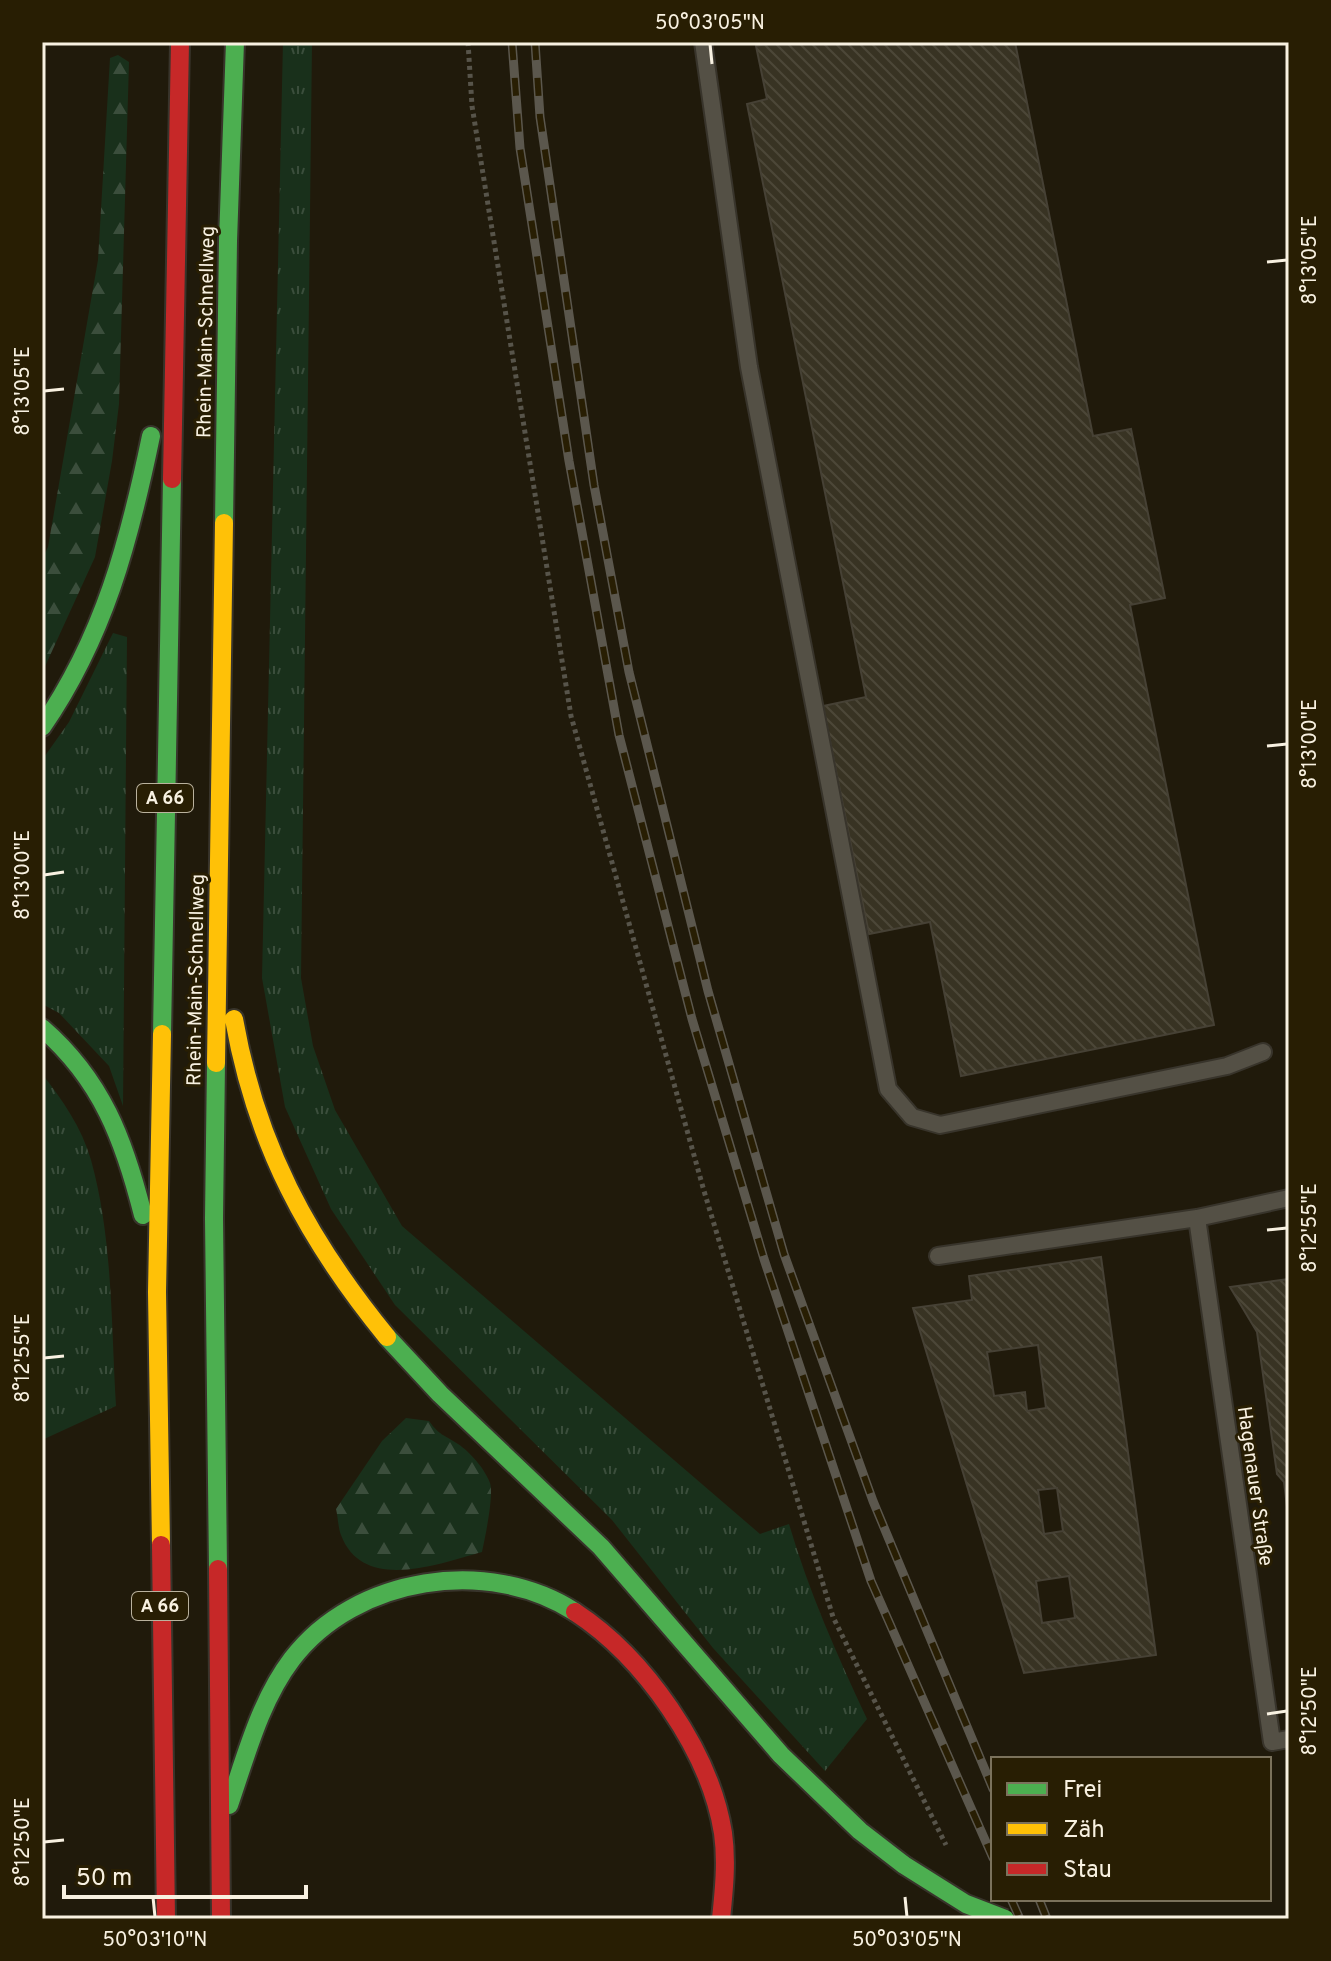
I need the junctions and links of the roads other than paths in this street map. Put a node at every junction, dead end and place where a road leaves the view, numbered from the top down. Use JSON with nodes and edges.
{"nodes":[{"id":1,"x":180,"y":42,"type":"edge"},
{"id":2,"x":235,"y":42,"type":"edge"},
{"id":3,"x":703,"y":42,"type":"edge"},
{"id":4,"x":173,"y":304,"type":"junction"},
{"id":5,"x":42,"y":727,"type":"edge"},
{"id":6,"x":219,"y":857,"type":"junction"},
{"id":7,"x":42,"y":1028,"type":"edge"},
{"id":8,"x":1263,"y":1052,"type":"dead end"},
{"id":9,"x":1289,"y":1198,"type":"edge"},
{"id":10,"x":1197,"y":1218,"type":"junction"},
{"id":11,"x":938,"y":1256,"type":"dead end"},
{"id":12,"x":157,"y":1292,"type":"junction"},
{"id":13,"x":1289,"y":1739,"type":"edge"},
{"id":14,"x":219,"y":1833,"type":"junction"},
{"id":15,"x":166,"y":1919,"type":"edge"},
{"id":16,"x":221,"y":1919,"type":"edge"},
{"id":17,"x":721,"y":1919,"type":"edge"},
{"id":18,"x":1005,"y":1919,"type":"edge"}],
"edges":[{"from":1,"to":4,"type":"highway","name":"Rhein-Main-Schnellweg","number":"A 66"},
{"from":2,"to":6,"type":"highway","name":"Rhein-Main-Schnellweg","number":"A 66"},
{"from":3,"to":8,"type":"lane"},
{"from":4,"to":5,"type":"highway"},
{"from":4,"to":12,"type":"highway","name":"Rhein-Main-Schnellweg","number":"A 66"},
{"from":6,"to":14,"type":"highway","name":"Rhein-Main-Schnellweg","number":"A 66"},
{"from":6,"to":18,"type":"highway","bridge":true},
{"from":7,"to":12,"type":"highway"},
{"from":9,"to":10,"type":"lane"},
{"from":10,"to":11,"type":"lane"},
{"from":10,"to":13,"type":"lane","name":"Hagenauer Straße"},
{"from":12,"to":15,"type":"highway","name":"Rhein-Main-Schnellweg","number":"A 66"},
{"from":14,"to":16,"type":"highway","name":"Rhein-Main-Schnellweg","number":"A 66"},
{"from":14,"to":17,"type":"highway"}]}
